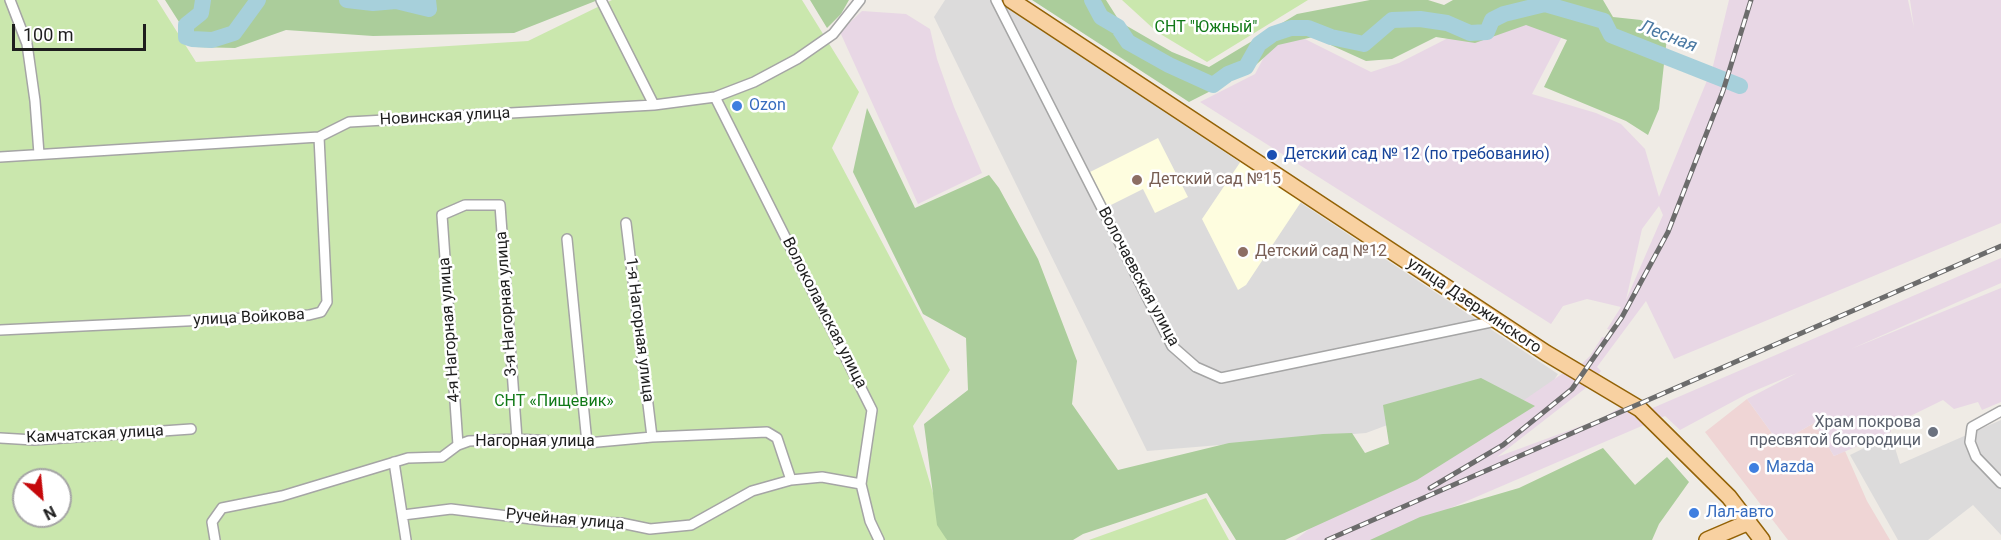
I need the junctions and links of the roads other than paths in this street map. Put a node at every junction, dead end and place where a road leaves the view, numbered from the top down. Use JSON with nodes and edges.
{"nodes":[{"id":1,"x":10,"y":0,"type":"edge"},
{"id":2,"x":600,"y":0,"type":"edge"},
{"id":3,"x":860,"y":0,"type":"edge"},
{"id":4,"x":996,"y":0,"type":"edge"},
{"id":5,"x":1011,"y":0,"type":"edge"},
{"id":6,"x":715,"y":97,"type":"junction"},
{"id":7,"x":654,"y":105,"type":"junction"},
{"id":8,"x":319,"y":137,"type":"junction"},
{"id":9,"x":39,"y":154,"type":"junction"},
{"id":10,"x":0,"y":157,"type":"edge"},
{"id":11,"x":500,"y":205,"type":"joint"},
{"id":12,"x":626,"y":223,"type":"dead end"},
{"id":13,"x":567,"y":239,"type":"dead end"},
{"id":14,"x":1498,"y":321,"type":"junction"},
{"id":15,"x":0,"y":330,"type":"edge"},
{"id":16,"x":2001,"y":411,"type":"edge"},
{"id":17,"x":190,"y":429,"type":"dead end"},
{"id":18,"x":652,"y":437,"type":"junction"},
{"id":19,"x":0,"y":438,"type":"edge"},
{"id":20,"x":517,"y":439,"type":"junction"},
{"id":21,"x":587,"y":443,"type":"junction"},
{"id":22,"x":458,"y":445,"type":"junction"},
{"id":23,"x":394,"y":462,"type":"junction"},
{"id":24,"x":791,"y":480,"type":"junction"},
{"id":25,"x":2001,"y":483,"type":"edge"},
{"id":26,"x":861,"y":484,"type":"junction"},
{"id":27,"x":403,"y":515,"type":"junction"},
{"id":28,"x":1749,"y":522,"type":"junction"},
{"id":29,"x":215,"y":540,"type":"edge"},
{"id":30,"x":406,"y":540,"type":"edge"},
{"id":31,"x":879,"y":540,"type":"edge"},
{"id":32,"x":1707,"y":540,"type":"edge"},
{"id":33,"x":1762,"y":540,"type":"edge"}],
"edges":[{"from":1,"to":9,"type":"street"},
{"from":2,"to":7,"type":"street"},
{"from":3,"to":6,"type":"street","name":"Новинская улица"},
{"from":4,"to":14,"type":"street","name":"Волочаевская улица"},
{"from":5,"to":14,"type":"main road","name":"улица Дзержинского"},
{"from":6,"to":7,"type":"street","name":"Новинская улица"},
{"from":6,"to":26,"type":"street","name":"Волоколамская улица"},
{"from":7,"to":8,"type":"street","name":"Новинская улица"},
{"from":8,"to":9,"type":"street","name":"Новинская улица"},
{"from":8,"to":15,"type":"street","name":"улица Войкова"},
{"from":9,"to":10,"type":"street","name":"Новинская улица"},
{"from":11,"to":20,"type":"street","name":"3-я Нагорная улица"},
{"from":11,"to":22,"type":"street","name":"4-я Нагорная улица"},
{"from":12,"to":18,"type":"street","name":"1-я Нагорная улица"},
{"from":13,"to":21,"type":"street"},
{"from":14,"to":28,"type":"main road","name":"улица Дзержинского"},
{"from":16,"to":25,"type":"street"},
{"from":17,"to":19,"type":"street","name":"Камчатская улица"},
{"from":18,"to":21,"type":"street","name":"Нагорная улица"},
{"from":18,"to":24,"type":"street","name":"Нагорная улица"},
{"from":20,"to":21,"type":"street","name":"Нагорная улица"},
{"from":20,"to":22,"type":"street","name":"Нагорная улица"},
{"from":22,"to":23,"type":"street","name":"Нагорная улица"},
{"from":23,"to":27,"type":"street"},
{"from":23,"to":29,"type":"street","name":"Нагорная улица"},
{"from":24,"to":26,"type":"street","name":"Ручейная улица"},
{"from":24,"to":27,"type":"street","name":"Ручейная улица"},
{"from":26,"to":31,"type":"street","name":"Волоколамская улица"},
{"from":27,"to":30,"type":"street"},
{"from":28,"to":32,"type":"main road"},
{"from":28,"to":33,"type":"main road","name":"улица Дзержинского"}]}
